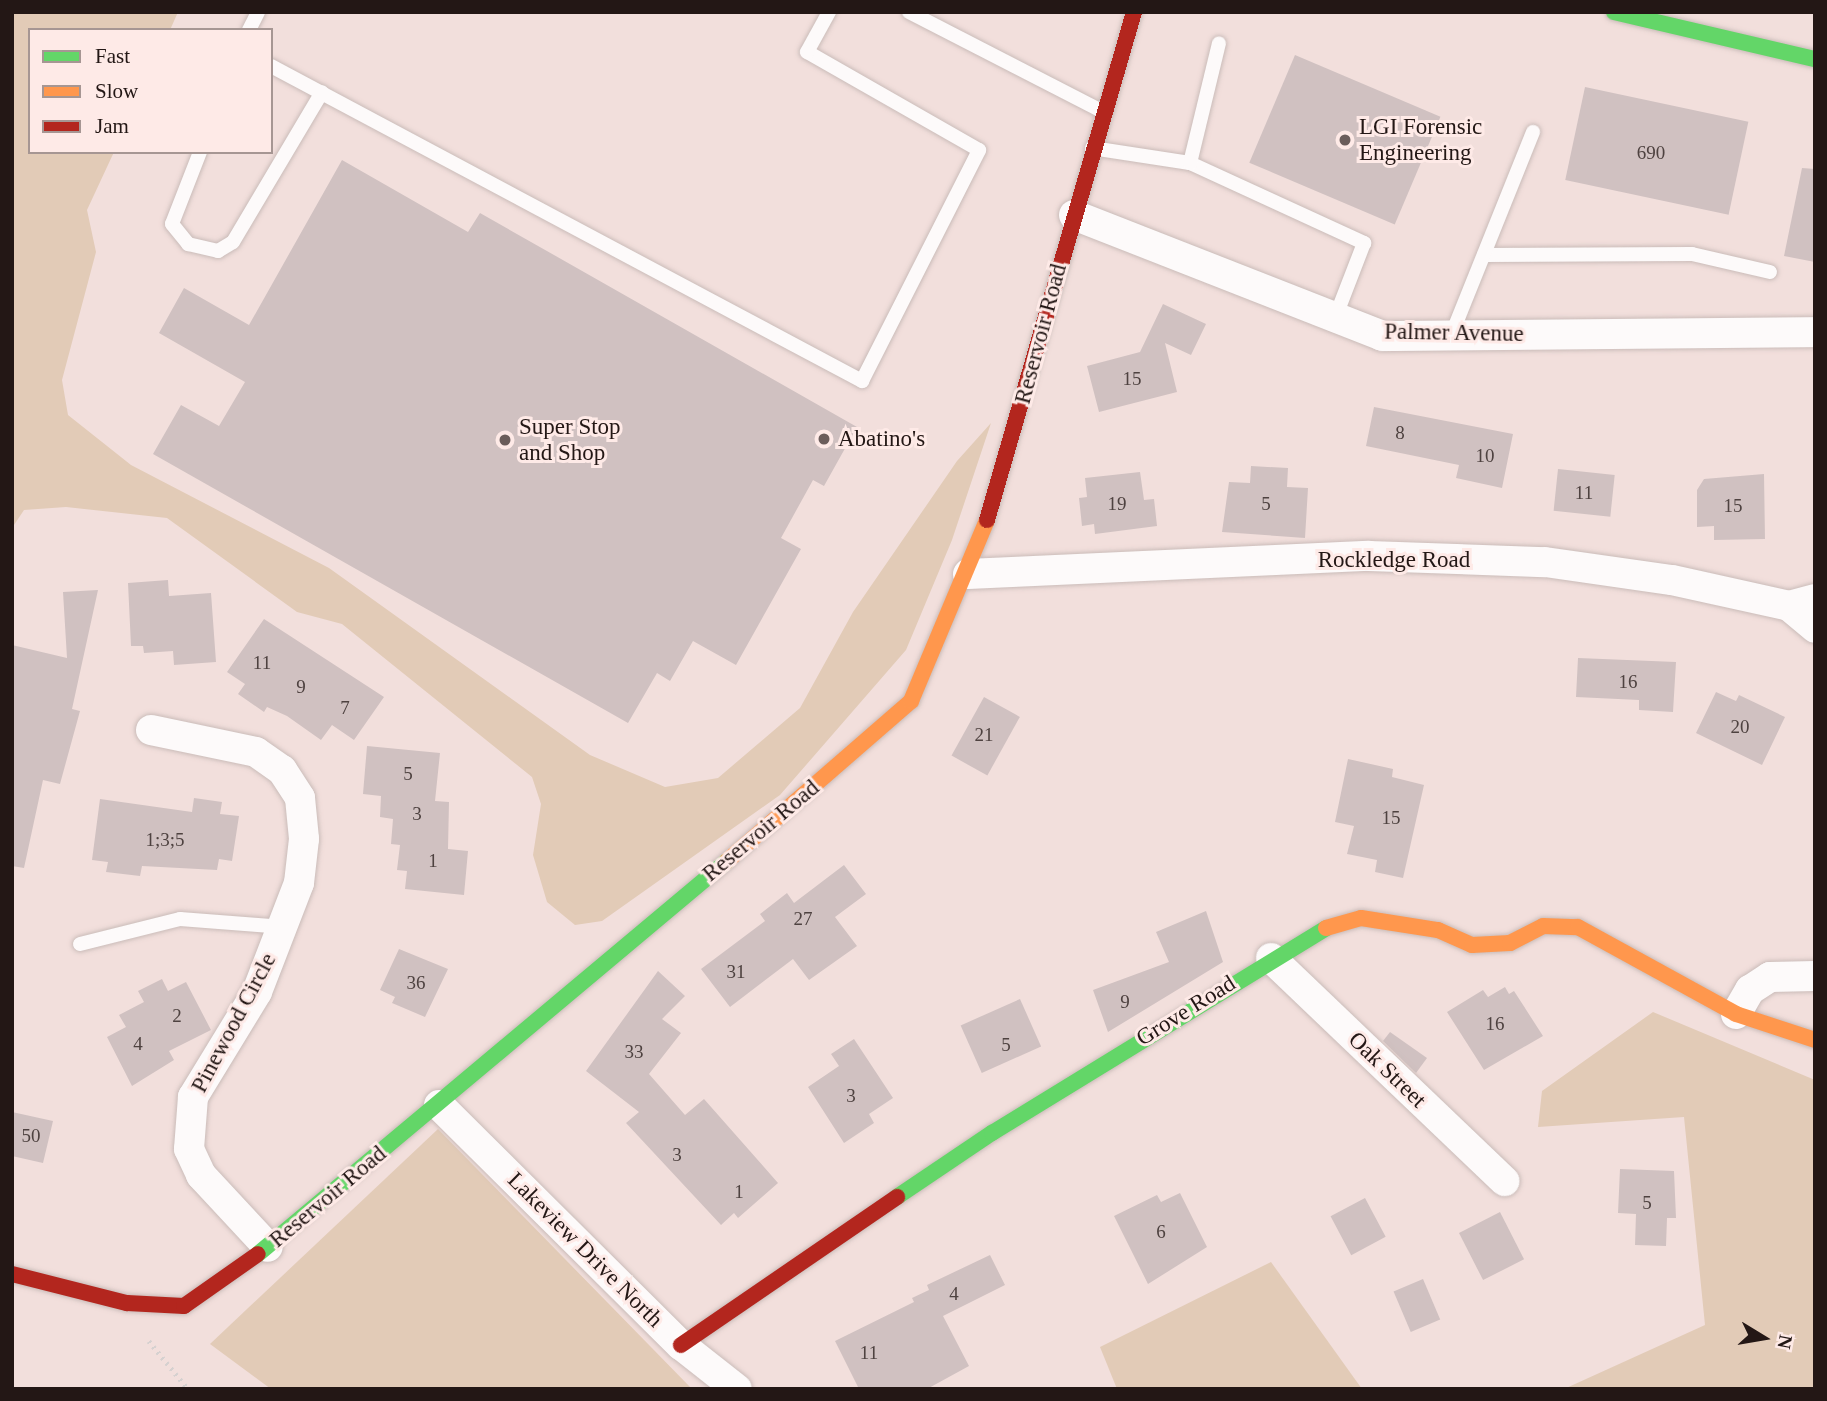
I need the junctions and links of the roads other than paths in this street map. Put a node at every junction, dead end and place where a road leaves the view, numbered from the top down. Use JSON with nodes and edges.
{"nodes":[{"id":1,"x":258,"y":12,"type":"edge"},
{"id":2,"x":829,"y":12,"type":"edge"},
{"id":3,"x":909,"y":12,"type":"edge"},
{"id":4,"x":1135,"y":12,"type":"edge"},
{"id":5,"x":1614,"y":12,"type":"edge"},
{"id":6,"x":250,"y":28,"type":"edge"},
{"id":7,"x":1219,"y":43,"type":"dead end"},
{"id":8,"x":1815,"y":59,"type":"edge"},
{"id":9,"x":273,"y":67,"type":"edge"},
{"id":10,"x":322,"y":92,"type":"junction"},
{"id":11,"x":1106,"y":113,"type":"junction"},
{"id":12,"x":1533,"y":132,"type":"dead end"},
{"id":13,"x":1091,"y":148,"type":"junction"},
{"id":14,"x":199,"y":154,"type":"edge"},
{"id":15,"x":1190,"y":163,"type":"junction"},
{"id":16,"x":1074,"y":215,"type":"junction"},
{"id":17,"x":1484,"y":255,"type":"junction"},
{"id":18,"x":1770,"y":272,"type":"dead end"},
{"id":19,"x":1335,"y":318,"type":"junction"},
{"id":20,"x":1815,"y":332,"type":"edge"},
{"id":21,"x":1451,"y":337,"type":"junction"},
{"id":22,"x":968,"y":574,"type":"junction"},
{"id":23,"x":1802,"y":603,"type":"edge"},
{"id":24,"x":1815,"y":628,"type":"edge"},
{"id":25,"x":151,"y":730,"type":"dead end"},
{"id":26,"x":284,"y":927,"type":"junction"},
{"id":27,"x":80,"y":944,"type":"dead end"},
{"id":28,"x":1271,"y":958,"type":"junction"},
{"id":29,"x":1815,"y":976,"type":"edge"},
{"id":30,"x":1736,"y":1014,"type":"junction"},
{"id":31,"x":1815,"y":1040,"type":"edge"},
{"id":32,"x":439,"y":1105,"type":"junction"},
{"id":33,"x":1504,"y":1181,"type":"dead end"},
{"id":34,"x":268,"y":1247,"type":"junction"},
{"id":35,"x":12,"y":1274,"type":"edge"},
{"id":36,"x":681,"y":1345,"type":"junction"},
{"id":37,"x":737,"y":1389,"type":"edge"}],
"edges":[{"from":1,"to":6,"type":"lane"},
{"from":2,"to":10,"type":"lane"},
{"from":3,"to":11,"type":"lane"},
{"from":4,"to":11,"type":"street","name":"Reservoir Road"},
{"from":5,"to":8,"type":"street"},
{"from":7,"to":15,"type":"lane"},
{"from":9,"to":10,"type":"lane"},
{"from":10,"to":14,"type":"lane"},
{"from":11,"to":13,"type":"street","name":"Reservoir Road"},
{"from":12,"to":17,"type":"lane"},
{"from":13,"to":15,"type":"lane"},
{"from":13,"to":16,"type":"street","name":"Reservoir Road"},
{"from":15,"to":19,"type":"lane"},
{"from":16,"to":19,"type":"street","name":"Palmer Avenue"},
{"from":16,"to":22,"type":"street","name":"Reservoir Road"},
{"from":17,"to":18,"type":"lane"},
{"from":17,"to":21,"type":"lane"},
{"from":19,"to":21,"type":"street","name":"Palmer Avenue"},
{"from":20,"to":21,"type":"street","name":"Palmer Avenue"},
{"from":22,"to":23,"type":"street","name":"Rockledge Road"},
{"from":22,"to":32,"type":"street","name":"Reservoir Road"},
{"from":23,"to":24,"type":"street"},
{"from":25,"to":26,"type":"street","name":"Pinewood Circle"},
{"from":26,"to":27,"type":"lane"},
{"from":26,"to":34,"type":"street","name":"Pinewood Circle"},
{"from":28,"to":30,"type":"street","name":"Grove Road"},
{"from":28,"to":33,"type":"street","name":"Oak Street"},
{"from":28,"to":36,"type":"street","name":"Grove Road"},
{"from":29,"to":30,"type":"street"},
{"from":30,"to":31,"type":"street","name":"Grove Road"},
{"from":32,"to":34,"type":"street","name":"Reservoir Road"},
{"from":32,"to":36,"type":"street","name":"Lakeview Drive North"},
{"from":34,"to":35,"type":"street","name":"Reservoir Road"},
{"from":36,"to":37,"type":"street","name":"Lakeview Drive North"}]}
